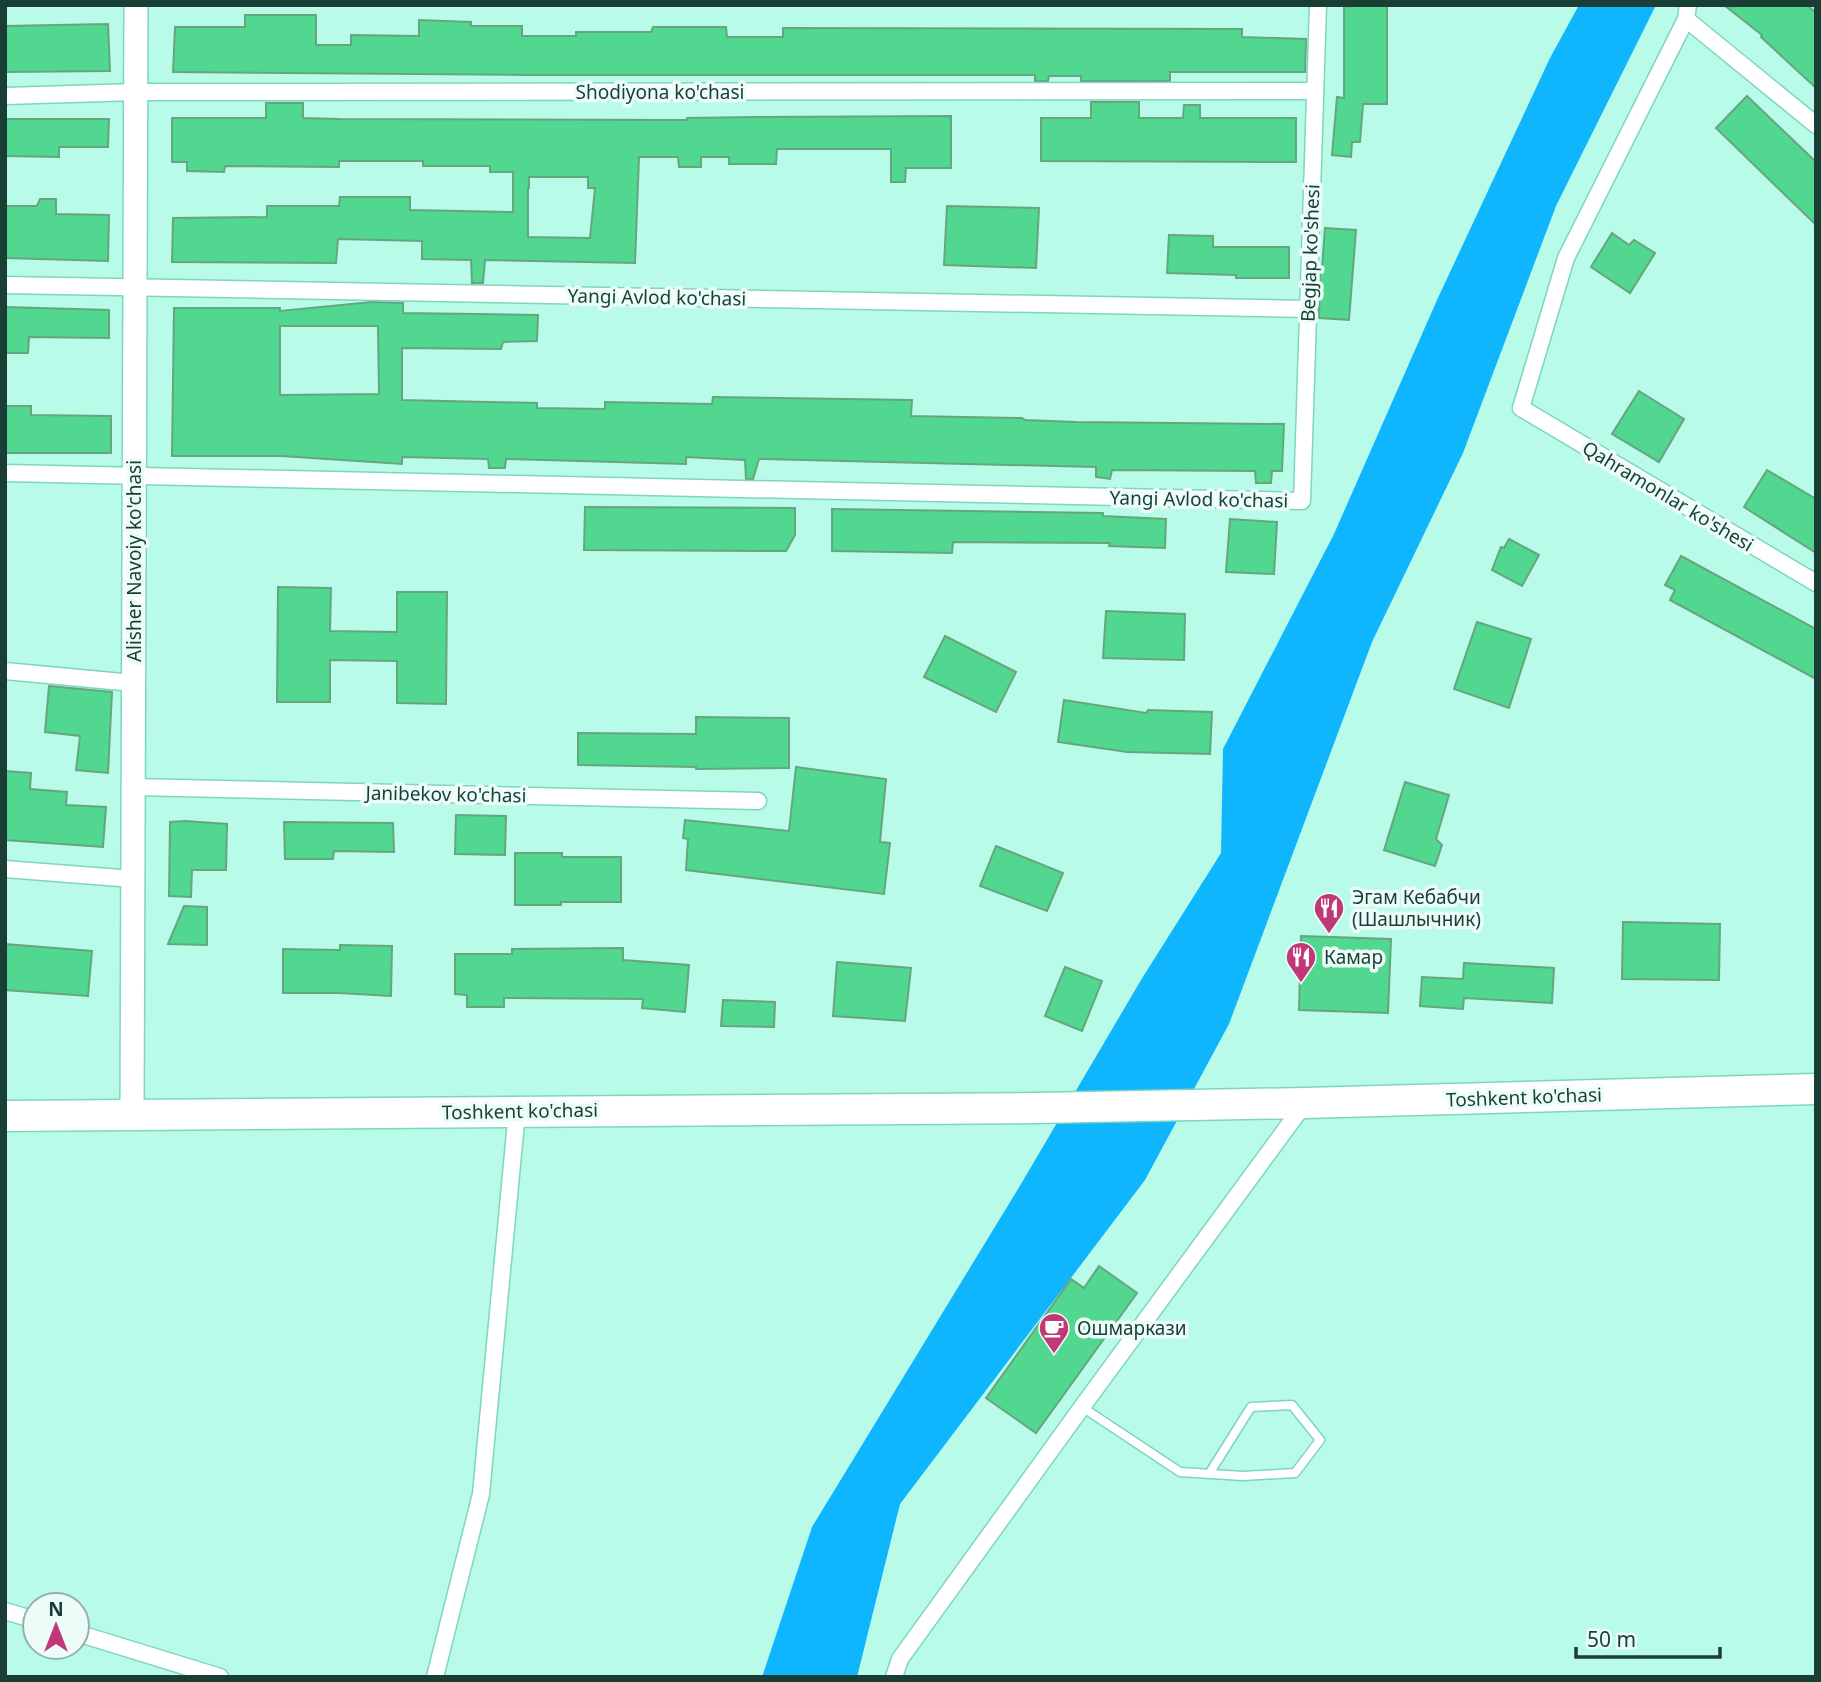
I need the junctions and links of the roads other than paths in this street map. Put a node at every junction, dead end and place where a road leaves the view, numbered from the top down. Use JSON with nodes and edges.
{"nodes":[{"id":1,"x":136,"y":5,"type":"edge"},
{"id":2,"x":1318,"y":5,"type":"edge"},
{"id":3,"x":1687,"y":12,"type":"edge"},
{"id":4,"x":1315,"y":91,"type":"junction"},
{"id":5,"x":136,"y":92,"type":"junction"},
{"id":6,"x":5,"y":96,"type":"edge"},
{"id":7,"x":1816,"y":125,"type":"edge"},
{"id":8,"x":5,"y":285,"type":"edge"},
{"id":9,"x":135,"y":287,"type":"junction"},
{"id":10,"x":1308,"y":310,"type":"junction"},
{"id":11,"x":5,"y":473,"type":"edge"},
{"id":12,"x":134,"y":475,"type":"junction"},
{"id":13,"x":1302,"y":501,"type":"joint"},
{"id":14,"x":1816,"y":583,"type":"edge"},
{"id":15,"x":5,"y":671,"type":"edge"},
{"id":16,"x":133,"y":682,"type":"junction"},
{"id":17,"x":133,"y":788,"type":"junction"},
{"id":18,"x":758,"y":801,"type":"dead end"},
{"id":19,"x":5,"y":869,"type":"edge"},
{"id":20,"x":133,"y":879,"type":"junction"},
{"id":21,"x":1816,"y":1089,"type":"edge"},
{"id":22,"x":1305,"y":1103,"type":"junction"},
{"id":23,"x":517,"y":1111,"type":"junction"},
{"id":24,"x":5,"y":1116,"type":"edge"},
{"id":25,"x":132,"y":1116,"type":"junction"},
{"id":26,"x":1082,"y":1407,"type":"junction"},
{"id":27,"x":1209,"y":1474,"type":"junction"},
{"id":28,"x":91,"y":1637,"type":"edge"},
{"id":29,"x":220,"y":1677,"type":"edge"},
{"id":30,"x":435,"y":1677,"type":"edge"},
{"id":31,"x":894,"y":1677,"type":"edge"}],
"edges":[{"from":1,"to":5,"type":"street","name":"Alisher Navoiy ko'chasi"},
{"from":2,"to":4,"type":"street","name":"Begjap ko'shesi"},
{"from":3,"to":7,"type":"street"},
{"from":3,"to":14,"type":"street","name":"Qahramonlar ko'shesi"},
{"from":4,"to":5,"type":"street","name":"Shodiyona ko'chasi"},
{"from":4,"to":10,"type":"street","name":"Begjap ko'shesi"},
{"from":5,"to":6,"type":"street","name":"Shodiyona ko'chasi"},
{"from":5,"to":9,"type":"street","name":"Alisher Navoiy ko'chasi"},
{"from":8,"to":9,"type":"street","name":"Yangi Avlod ko'chasi"},
{"from":9,"to":10,"type":"street","name":"Yangi Avlod ko'chasi"},
{"from":9,"to":12,"type":"street","name":"Alisher Navoiy ko'chasi"},
{"from":10,"to":13,"type":"street","name":"Begjap ko'shesi"},
{"from":11,"to":12,"type":"street","name":"Yangi Avlod ko'chasi"},
{"from":12,"to":13,"type":"street","name":"Yangi Avlod ko'chasi"},
{"from":12,"to":16,"type":"street","name":"Alisher Navoiy ko'chasi"},
{"from":15,"to":16,"type":"street"},
{"from":16,"to":17,"type":"street","name":"Alisher Navoiy ko'chasi"},
{"from":17,"to":18,"type":"street","name":"Janibekov ko'chasi"},
{"from":17,"to":20,"type":"street","name":"Alisher Navoiy ko'chasi"},
{"from":19,"to":20,"type":"street"},
{"from":20,"to":25,"type":"street","name":"Alisher Navoiy ko'chasi"},
{"from":21,"to":22,"type":"highway","name":"Toshkent ko'chasi"},
{"from":22,"to":23,"type":"highway","name":"Toshkent ko'chasi"},
{"from":22,"to":26,"type":"street"},
{"from":23,"to":25,"type":"highway","name":"Toshkent ko'chasi"},
{"from":23,"to":30,"type":"street"},
{"from":24,"to":25,"type":"highway","name":"Toshkent ko'chasi"},
{"from":26,"to":27,"type":"lane"},
{"from":26,"to":31,"type":"street"},
{"from":27,"to":27,"type":"lane"},
{"from":28,"to":29,"type":"street"}]}
